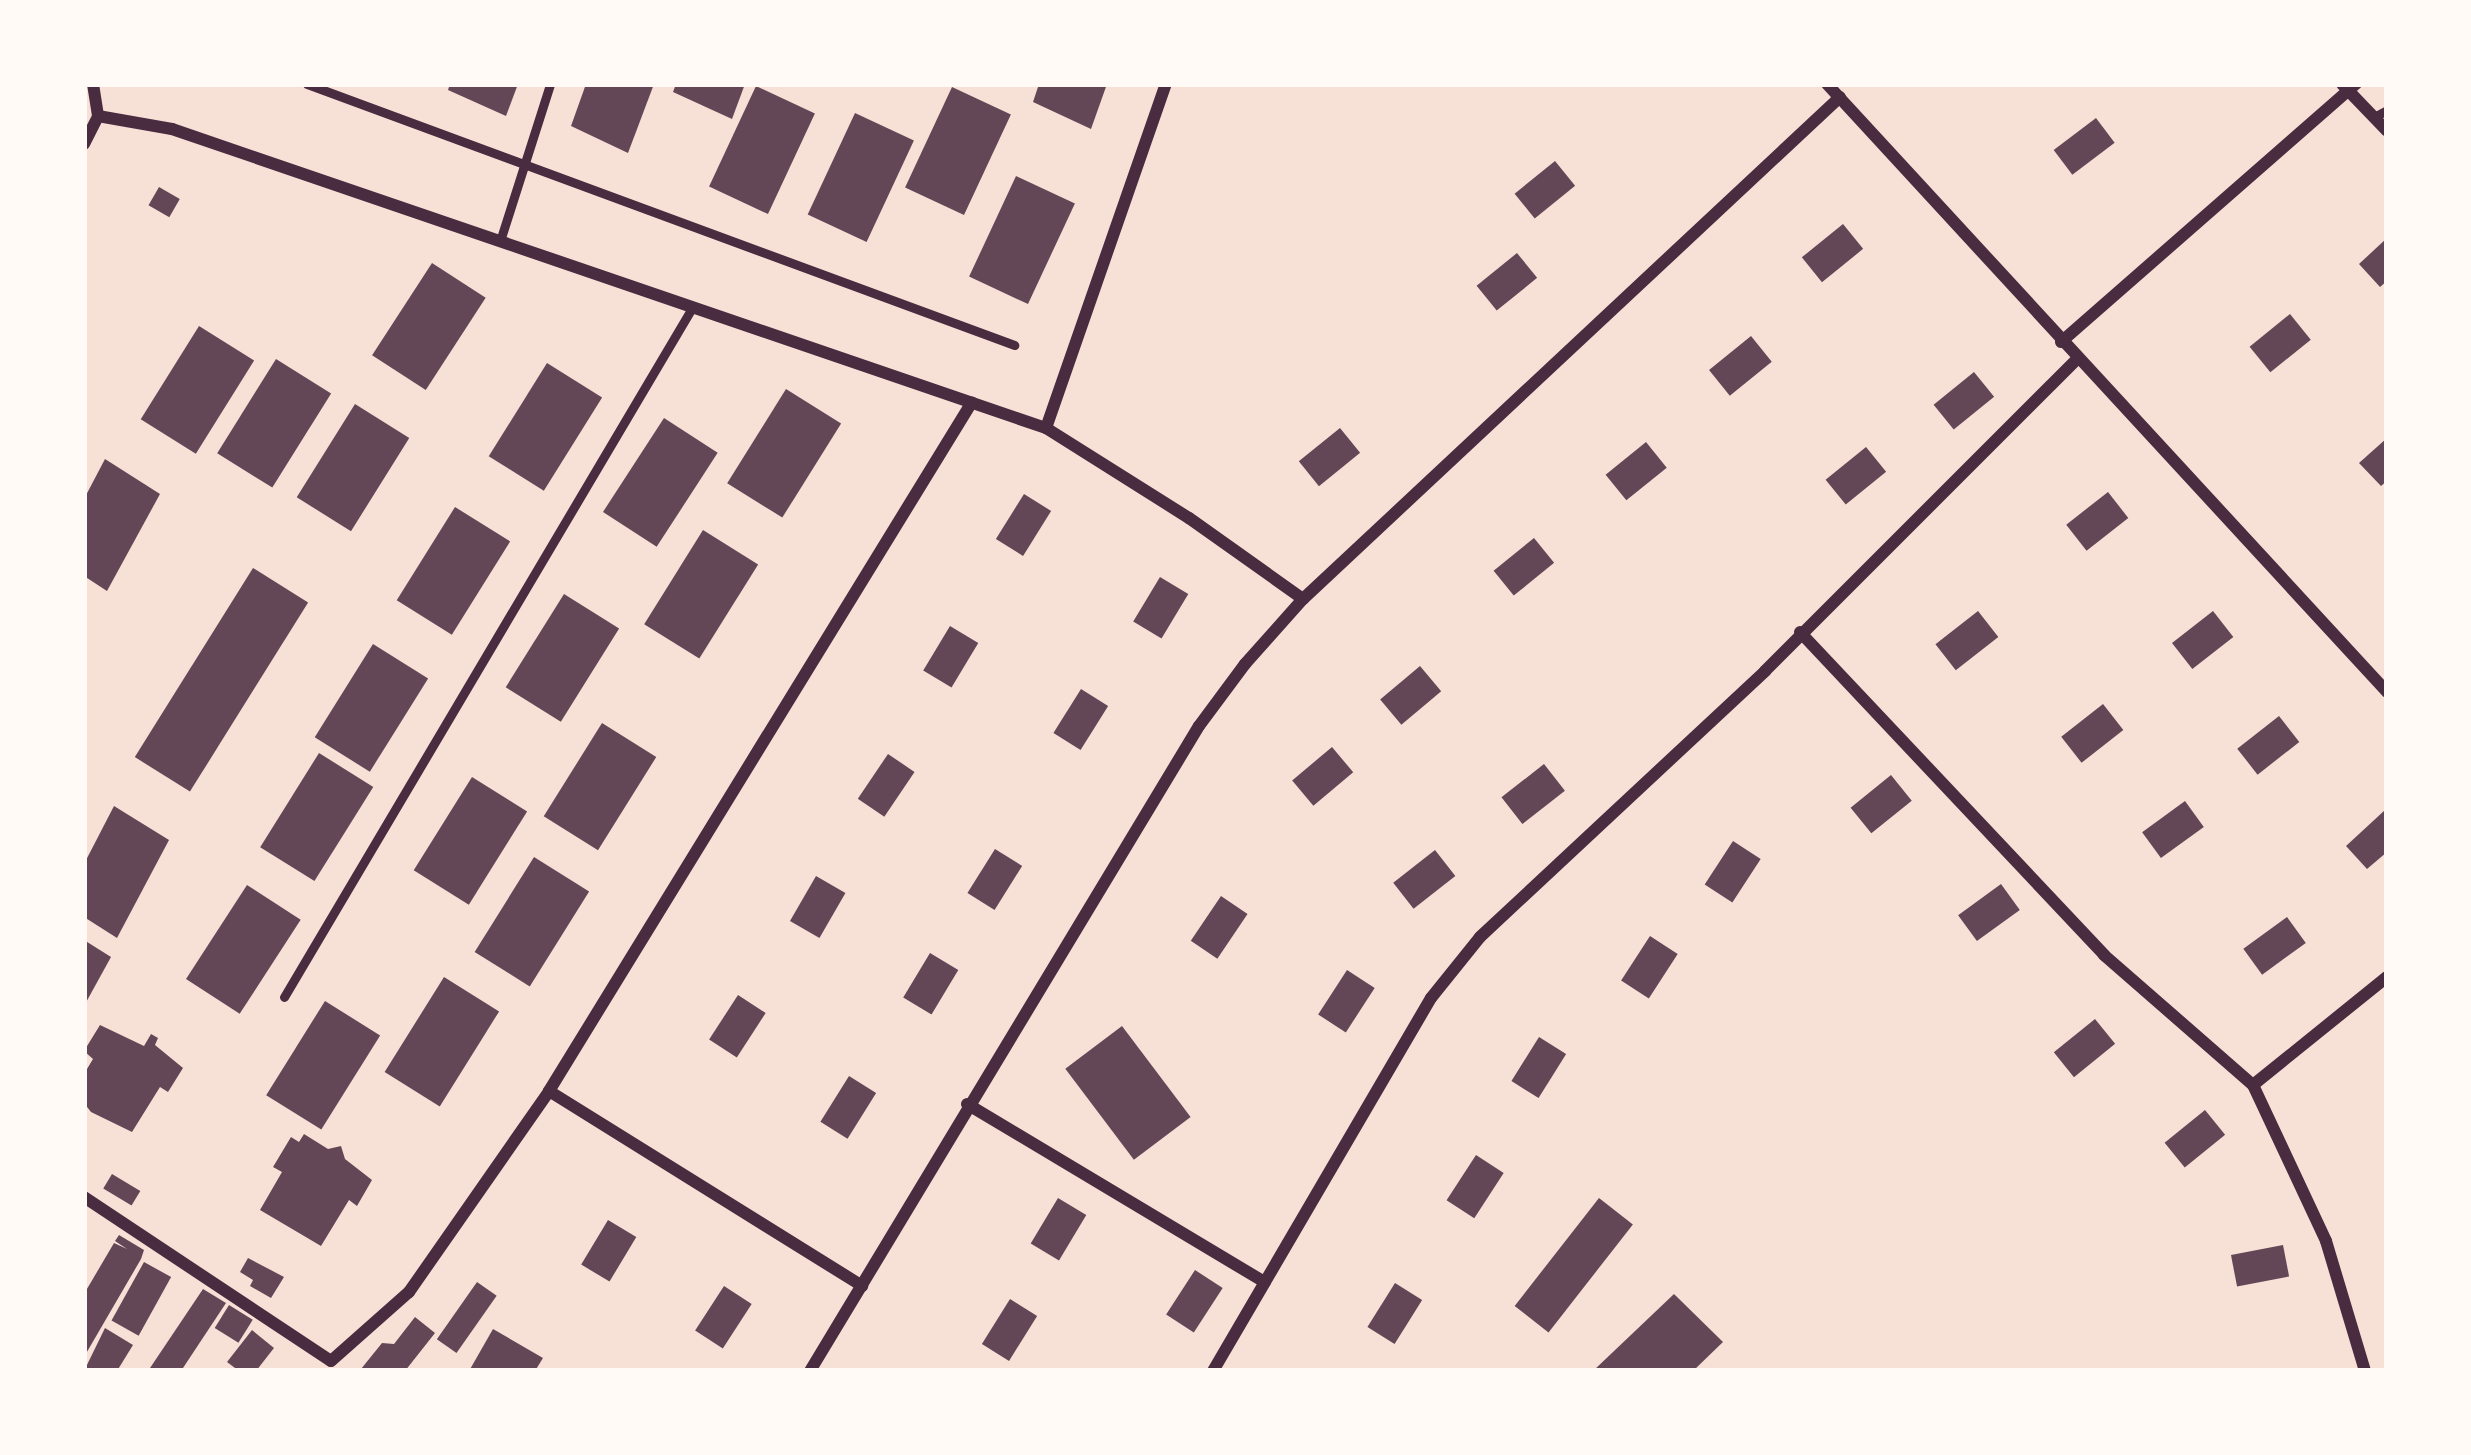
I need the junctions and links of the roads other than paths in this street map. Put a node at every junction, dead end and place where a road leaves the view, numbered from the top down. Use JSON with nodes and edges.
{"nodes":[{"id":1,"x":93,"y":84,"type":"edge"},
{"id":2,"x":307,"y":84,"type":"edge"},
{"id":3,"x":550,"y":84,"type":"edge"},
{"id":4,"x":1166,"y":84,"type":"edge"},
{"id":5,"x":1827,"y":84,"type":"edge"},
{"id":6,"x":2348,"y":86,"type":"edge"},
{"id":7,"x":1840,"y":97,"type":"junction"},
{"id":8,"x":2380,"y":113,"type":"edge"},
{"id":9,"x":98,"y":116,"type":"junction"},
{"id":10,"x":2387,"y":131,"type":"edge"},
{"id":11,"x":84,"y":144,"type":"edge"},
{"id":12,"x":524,"y":166,"type":"junction"},
{"id":13,"x":500,"y":241,"type":"junction"},
{"id":14,"x":692,"y":308,"type":"junction"},
{"id":15,"x":2061,"y":342,"type":"junction"},
{"id":16,"x":1014,"y":345,"type":"dead end"},
{"id":17,"x":2077,"y":359,"type":"junction"},
{"id":18,"x":972,"y":402,"type":"junction"},
{"id":19,"x":1046,"y":428,"type":"junction"},
{"id":20,"x":1303,"y":599,"type":"junction"},
{"id":21,"x":1801,"y":632,"type":"junction"},
{"id":22,"x":2387,"y":692,"type":"edge"},
{"id":23,"x":2387,"y":976,"type":"edge"},
{"id":24,"x":284,"y":997,"type":"dead end"},
{"id":25,"x":2253,"y":1085,"type":"junction"},
{"id":26,"x":549,"y":1090,"type":"junction"},
{"id":27,"x":968,"y":1104,"type":"junction"},
{"id":28,"x":84,"y":1197,"type":"edge"},
{"id":29,"x":1264,"y":1282,"type":"junction"},
{"id":30,"x":862,"y":1286,"type":"junction"},
{"id":31,"x":331,"y":1360,"type":"junction"},
{"id":32,"x":344,"y":1371,"type":"edge"},
{"id":33,"x":810,"y":1371,"type":"edge"},
{"id":34,"x":1213,"y":1371,"type":"edge"},
{"id":35,"x":2365,"y":1371,"type":"edge"}],
"edges":[{"from":1,"to":9,"type":"street"},
{"from":2,"to":12,"type":"lane"},
{"from":3,"to":12,"type":"lane"},
{"from":4,"to":19,"type":"street"},
{"from":5,"to":7,"type":"street"},
{"from":6,"to":8,"type":"street"},
{"from":6,"to":15,"type":"street"},
{"from":7,"to":15,"type":"street"},
{"from":7,"to":20,"type":"street"},
{"from":8,"to":10,"type":"street"},
{"from":9,"to":11,"type":"street"},
{"from":9,"to":13,"type":"street"},
{"from":12,"to":13,"type":"lane"},
{"from":12,"to":16,"type":"lane"},
{"from":13,"to":14,"type":"street"},
{"from":14,"to":18,"type":"street"},
{"from":14,"to":24,"type":"lane"},
{"from":15,"to":17,"type":"street"},
{"from":17,"to":21,"type":"street"},
{"from":17,"to":22,"type":"street"},
{"from":18,"to":19,"type":"street"},
{"from":18,"to":26,"type":"street"},
{"from":19,"to":20,"type":"street"},
{"from":20,"to":27,"type":"street"},
{"from":21,"to":25,"type":"street"},
{"from":21,"to":29,"type":"street"},
{"from":23,"to":25,"type":"street"},
{"from":25,"to":35,"type":"street"},
{"from":26,"to":30,"type":"street"},
{"from":26,"to":31,"type":"street"},
{"from":27,"to":29,"type":"street"},
{"from":27,"to":30,"type":"street"},
{"from":28,"to":31,"type":"street"},
{"from":29,"to":34,"type":"street"},
{"from":30,"to":33,"type":"street"},
{"from":31,"to":32,"type":"street"}]}
